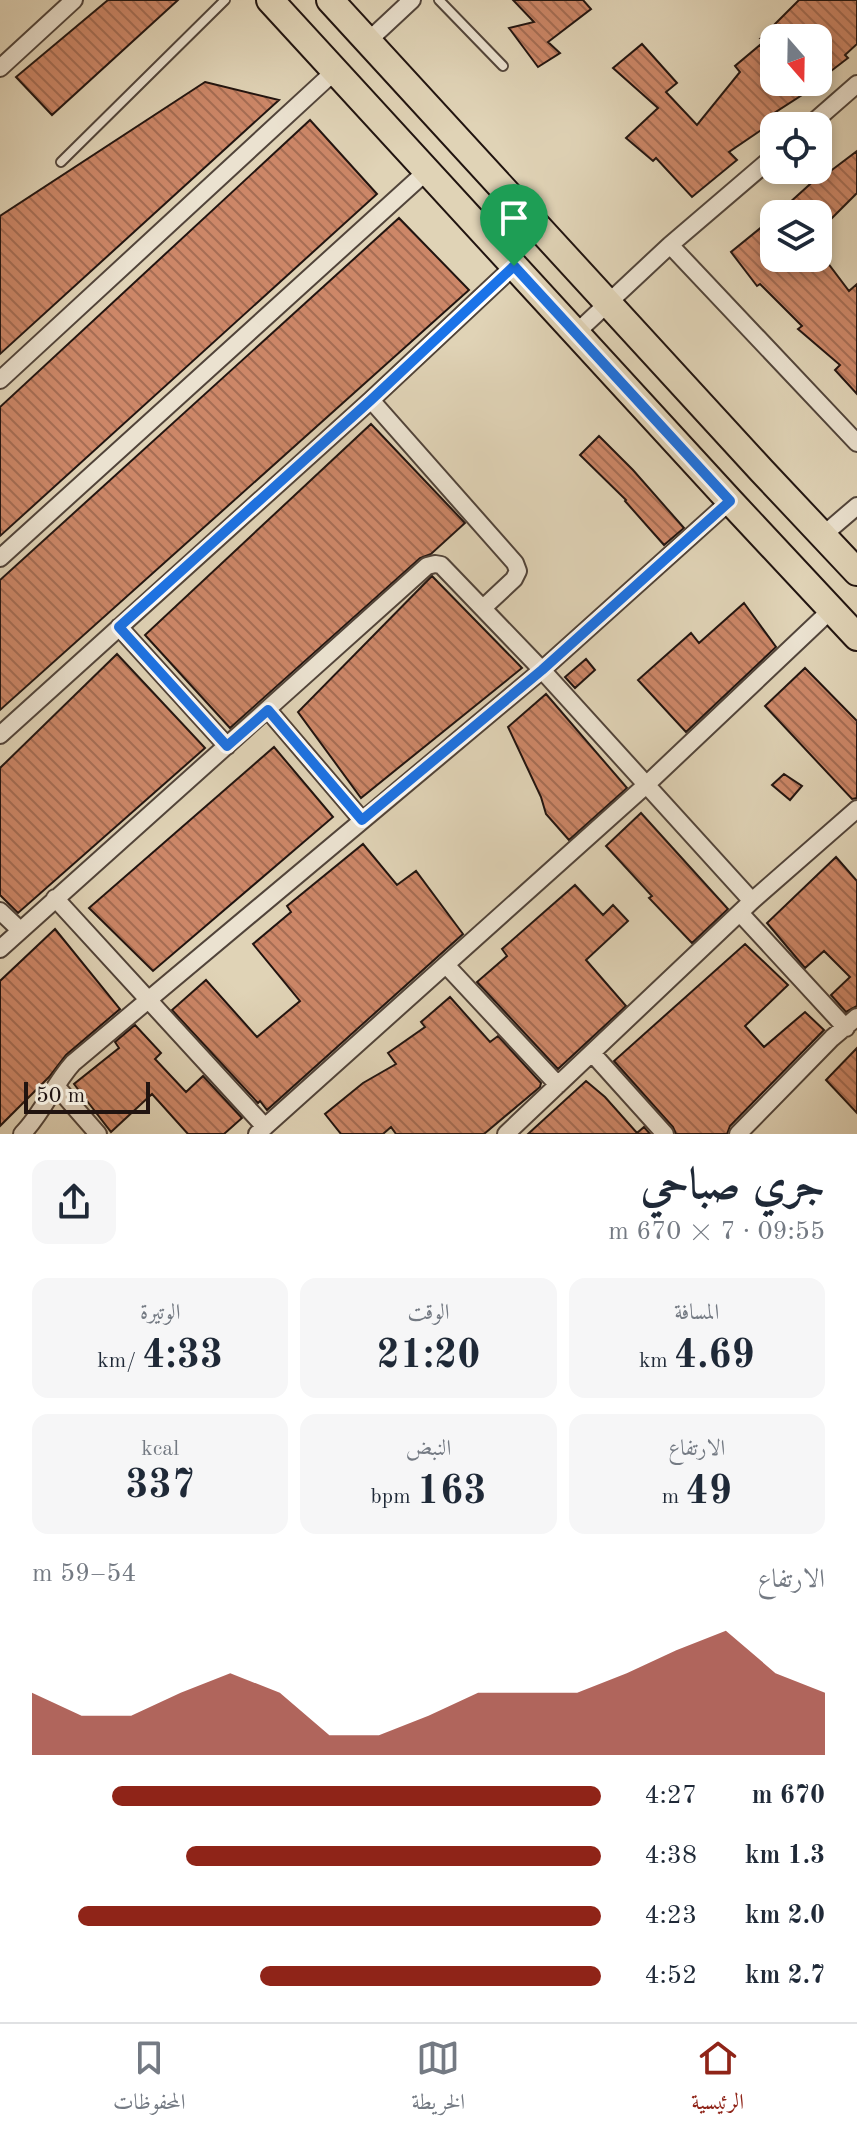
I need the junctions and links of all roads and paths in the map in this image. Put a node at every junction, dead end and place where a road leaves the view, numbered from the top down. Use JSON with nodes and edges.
{"nodes":[{"id":1,"x":74,"y":0,"type":"edge"},
{"id":2,"x":225,"y":0,"type":"edge"},
{"id":3,"x":270,"y":0,"type":"edge"},
{"id":4,"x":330,"y":0,"type":"edge"},
{"id":5,"x":412,"y":0,"type":"edge"},
{"id":6,"x":439,"y":0,"type":"edge"},
{"id":7,"x":368,"y":41,"type":"junction"},
{"id":8,"x":503,"y":66,"type":"dead end"},
{"id":9,"x":0,"y":68,"type":"edge"},
{"id":10,"x":335,"y":71,"type":"junction"},
{"id":11,"x":857,"y":84,"type":"edge"},
{"id":12,"x":825,"y":112,"type":"edge"},
{"id":13,"x":61,"y":162,"type":"dead end"},
{"id":14,"x":760,"y":168,"type":"edge"},
{"id":15,"x":428,"y":170,"type":"junction"},
{"id":16,"x":670,"y":245,"type":"junction"},
{"id":17,"x":514,"y":266,"type":"junction"},
{"id":18,"x":609,"y":304,"type":"junction"},
{"id":19,"x":576,"y":333,"type":"junction"},
{"id":20,"x":0,"y":380,"type":"edge"},
{"id":21,"x":371,"y":400,"type":"junction"},
{"id":22,"x":857,"y":443,"type":"edge"},
{"id":23,"x":730,"y":501,"type":"junction"},
{"id":24,"x":857,"y":506,"type":"edge"},
{"id":25,"x":822,"y":536,"type":"junction"},
{"id":26,"x":0,"y":558,"type":"edge"},
{"id":27,"x":857,"y":572,"type":"edge"},
{"id":28,"x":483,"y":608,"type":"junction"},
{"id":29,"x":832,"y":609,"type":"junction"},
{"id":30,"x":119,"y":627,"type":"junction"},
{"id":31,"x":857,"y":637,"type":"edge"},
{"id":32,"x":542,"y":670,"type":"junction"},
{"id":33,"x":268,"y":710,"type":"junction"},
{"id":34,"x":0,"y":735,"type":"edge"},
{"id":35,"x":227,"y":746,"type":"junction"},
{"id":36,"x":645,"y":786,"type":"junction"},
{"id":37,"x":857,"y":809,"type":"edge"},
{"id":38,"x":362,"y":820,"type":"junction"},
{"id":39,"x":55,"y":898,"type":"junction"},
{"id":40,"x":746,"y":907,"type":"junction"},
{"id":41,"x":0,"y":911,"type":"edge"},
{"id":42,"x":20,"y":930,"type":"junction"},
{"id":43,"x":0,"y":949,"type":"edge"},
{"id":44,"x":446,"y":965,"type":"junction"},
{"id":45,"x":147,"y":1000,"type":"junction"},
{"id":46,"x":851,"y":1023,"type":"edge"},
{"id":47,"x":592,"y":1053,"type":"junction"},
{"id":48,"x":558,"y":1085,"type":"junction"},
{"id":49,"x":56,"y":1086,"type":"junction"},
{"id":50,"x":261,"y":1130,"type":"edge"},
{"id":51,"x":22,"y":1134,"type":"edge"},
{"id":52,"x":98,"y":1134,"type":"edge"},
{"id":53,"x":506,"y":1134,"type":"edge"},
{"id":54,"x":665,"y":1134,"type":"edge"},
{"id":55,"x":738,"y":1134,"type":"edge"}],
"edges":[{"from":1,"to":9,"type":"street"},
{"from":2,"to":13,"type":"lane"},
{"from":3,"to":10,"type":"main road"},
{"from":4,"to":7,"type":"main road"},
{"from":5,"to":7,"type":"street"},
{"from":6,"to":8,"type":"lane"},
{"from":7,"to":18,"type":"main road"},
{"from":10,"to":15,"type":"main road"},
{"from":10,"to":20,"type":"street"},
{"from":11,"to":12,"type":"street"},
{"from":14,"to":16,"type":"street"},
{"from":15,"to":17,"type":"main road"},
{"from":15,"to":26,"type":"street"},
{"from":16,"to":18,"type":"street"},
{"from":16,"to":22,"type":"street"},
{"from":17,"to":19,"type":"main road"},
{"from":17,"to":21,"type":"street"},
{"from":18,"to":19,"type":"street"},
{"from":18,"to":25,"type":"main road"},
{"from":19,"to":23,"type":"main road"},
{"from":21,"to":28,"type":"street"},
{"from":21,"to":30,"type":"street"},
{"from":23,"to":29,"type":"main road"},
{"from":23,"to":32,"type":"street"},
{"from":24,"to":25,"type":"street"},
{"from":25,"to":27,"type":"main road"},
{"from":28,"to":32,"type":"street"},
{"from":28,"to":33,"type":"street"},
{"from":29,"to":31,"type":"main road"},
{"from":29,"to":36,"type":"street"},
{"from":30,"to":34,"type":"street"},
{"from":30,"to":35,"type":"street"},
{"from":32,"to":36,"type":"street"},
{"from":32,"to":38,"type":"street"},
{"from":33,"to":35,"type":"street"},
{"from":33,"to":38,"type":"street"},
{"from":35,"to":39,"type":"street"},
{"from":36,"to":40,"type":"street"},
{"from":36,"to":44,"type":"street"},
{"from":37,"to":40,"type":"street"},
{"from":38,"to":45,"type":"street"},
{"from":39,"to":42,"type":"street"},
{"from":39,"to":45,"type":"street"},
{"from":40,"to":46,"type":"street"},
{"from":40,"to":47,"type":"street"},
{"from":41,"to":42,"type":"street"},
{"from":42,"to":43,"type":"street"},
{"from":44,"to":48,"type":"street"},
{"from":44,"to":50,"type":"street"},
{"from":45,"to":49,"type":"street"},
{"from":45,"to":50,"type":"street"},
{"from":46,"to":55,"type":"street"},
{"from":47,"to":48,"type":"street"},
{"from":47,"to":54,"type":"street"},
{"from":48,"to":53,"type":"street"},
{"from":49,"to":51,"type":"street"},
{"from":49,"to":52,"type":"street"}]}
